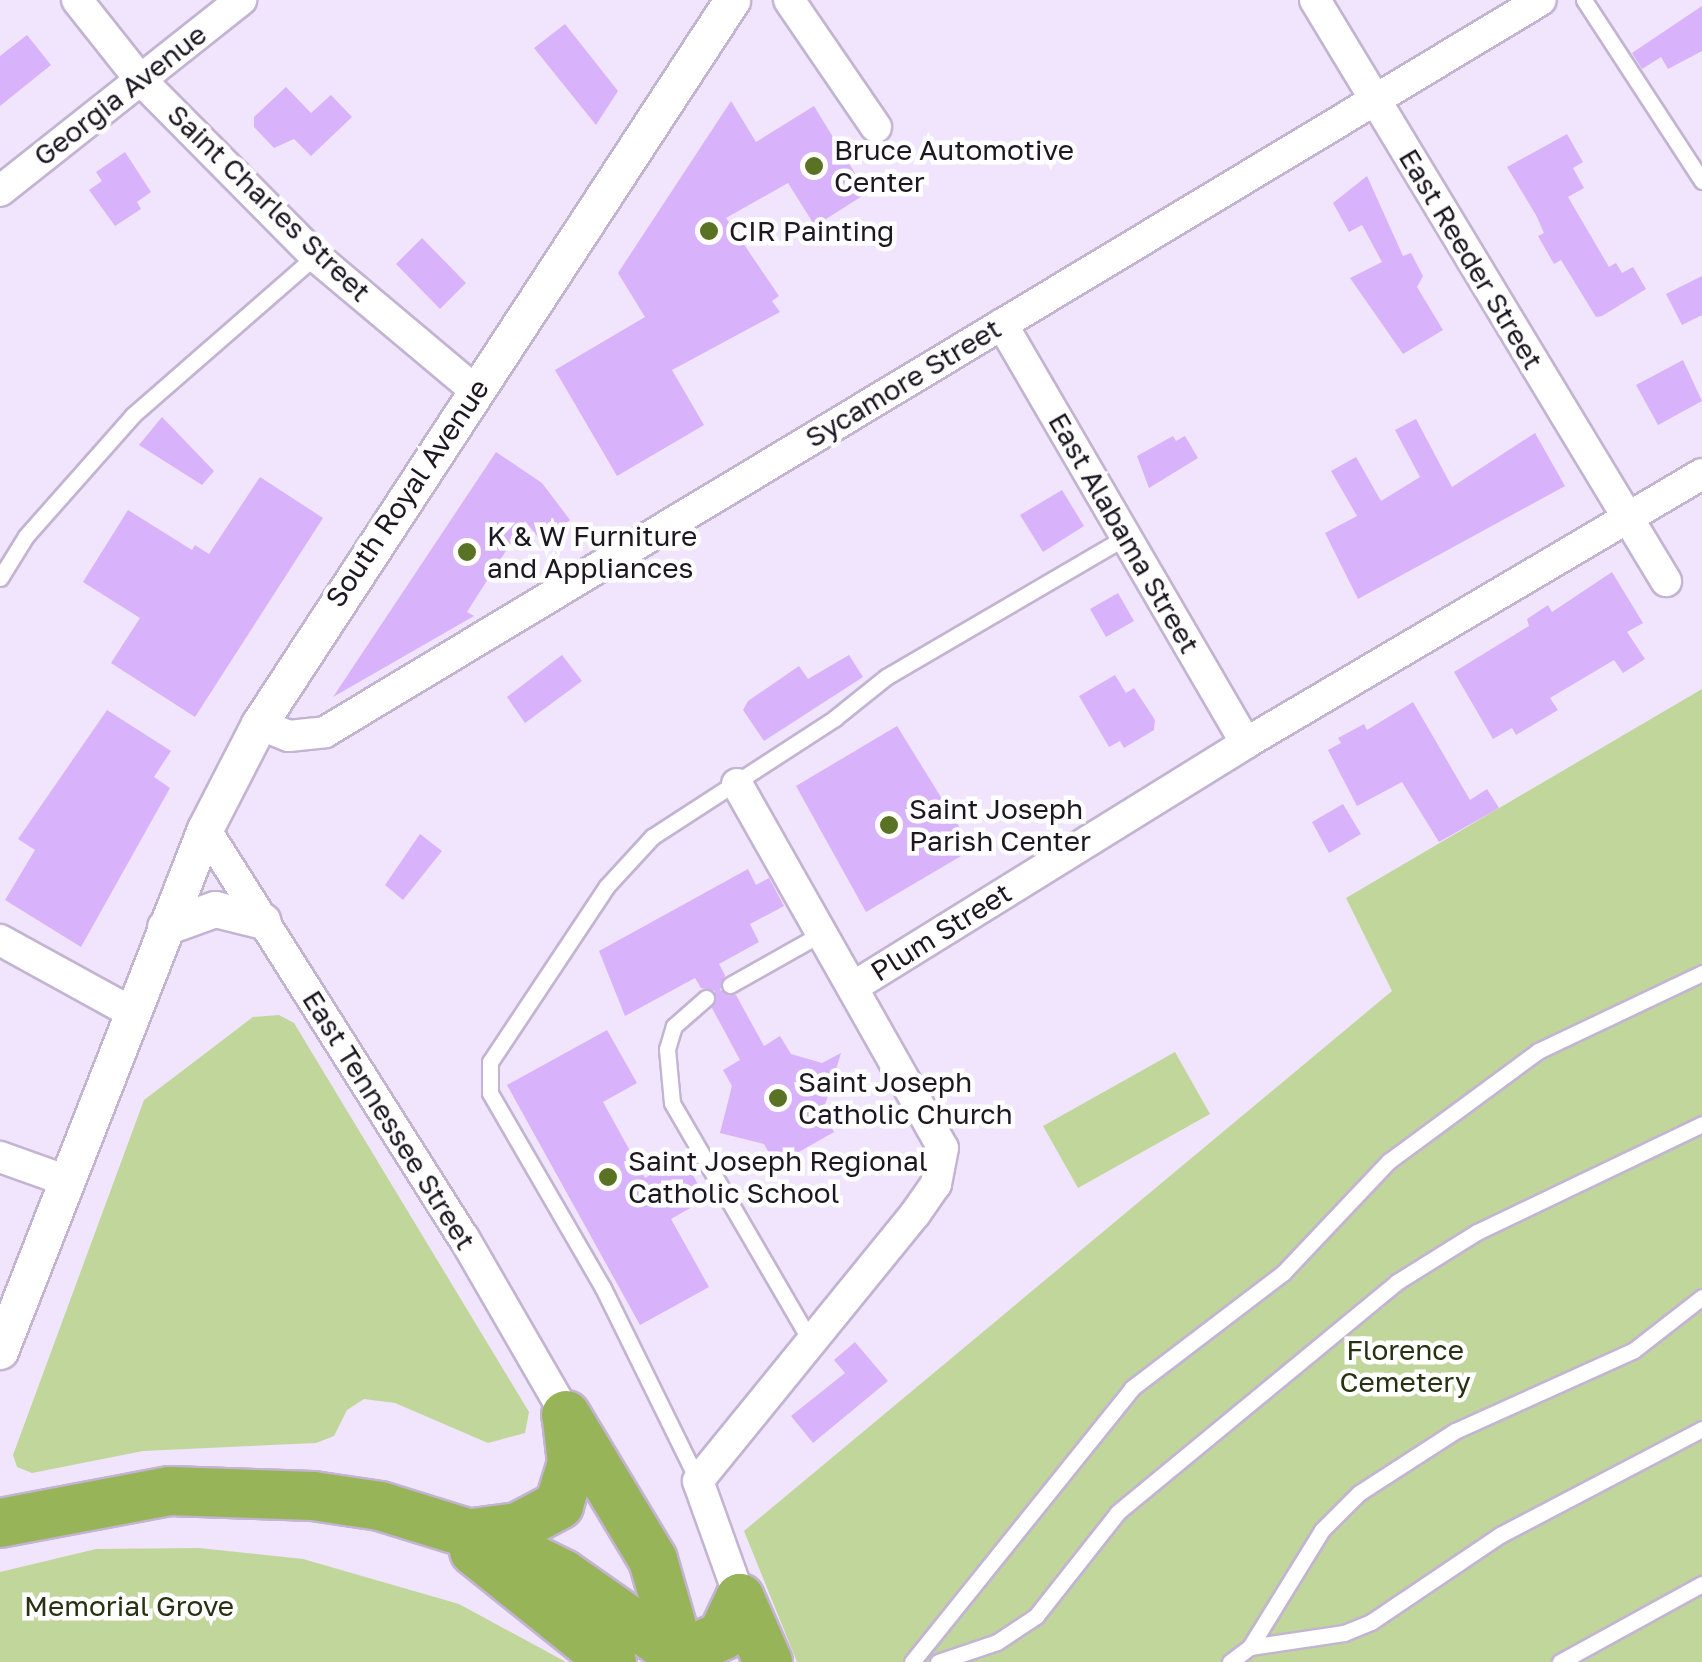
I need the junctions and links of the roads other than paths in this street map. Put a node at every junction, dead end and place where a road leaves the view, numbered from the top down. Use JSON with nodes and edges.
{"nodes":[{"id":1,"x":77,"y":0,"type":"edge"},
{"id":2,"x":241,"y":0,"type":"edge"},
{"id":3,"x":732,"y":0,"type":"edge"},
{"id":4,"x":790,"y":0,"type":"edge"},
{"id":5,"x":1315,"y":0,"type":"edge"},
{"id":6,"x":1541,"y":0,"type":"edge"},
{"id":7,"x":1584,"y":0,"type":"edge"},
{"id":8,"x":138,"y":77,"type":"junction"},
{"id":9,"x":1376,"y":102,"type":"junction"},
{"id":10,"x":876,"y":127,"type":"dead end"},
{"id":11,"x":1702,"y":181,"type":"edge"},
{"id":12,"x":0,"y":191,"type":"edge"},
{"id":13,"x":315,"y":256,"type":"junction"},
{"id":14,"x":1002,"y":324,"type":"junction"},
{"id":15,"x":476,"y":391,"type":"junction"},
{"id":16,"x":1702,"y":474,"type":"edge"},
{"id":17,"x":1628,"y":519,"type":"junction"},
{"id":18,"x":1128,"y":536,"type":"junction"},
{"id":19,"x":0,"y":578,"type":"edge"},
{"id":20,"x":1666,"y":582,"type":"dead end"},
{"id":21,"x":258,"y":724,"type":"junction"},
{"id":22,"x":1246,"y":742,"type":"junction"},
{"id":23,"x":737,"y":784,"type":"junction"},
{"id":24,"x":205,"y":828,"type":"junction"},
{"id":25,"x":263,"y":921,"type":"junction"},
{"id":26,"x":165,"y":927,"type":"junction"},
{"id":27,"x":824,"y":932,"type":"junction"},
{"id":28,"x":0,"y":940,"type":"edge"},
{"id":29,"x":1702,"y":973,"type":"edge"},
{"id":30,"x":730,"y":985,"type":"dead end"},
{"id":31,"x":856,"y":985,"type":"junction"},
{"id":32,"x":706,"y":998,"type":"dead end"},
{"id":33,"x":131,"y":1012,"type":"junction"},
{"id":34,"x":1702,"y":1124,"type":"edge"},
{"id":35,"x":0,"y":1156,"type":"edge"},
{"id":36,"x":67,"y":1181,"type":"junction"},
{"id":37,"x":1702,"y":1297,"type":"edge"},
{"id":38,"x":811,"y":1342,"type":"junction"},
{"id":39,"x":0,"y":1351,"type":"edge"},
{"id":40,"x":566,"y":1415,"type":"junction"},
{"id":41,"x":1702,"y":1429,"type":"edge"},
{"id":42,"x":698,"y":1481,"type":"junction"},
{"id":43,"x":6,"y":1521,"type":"edge"},
{"id":44,"x":457,"y":1528,"type":"junction"},
{"id":45,"x":1702,"y":1584,"type":"edge"},
{"id":46,"x":740,"y":1598,"type":"junction"},
{"id":47,"x":1250,"y":1646,"type":"junction"},
{"id":48,"x":684,"y":1658,"type":"edge"},
{"id":49,"x":612,"y":1662,"type":"edge"},
{"id":50,"x":768,"y":1662,"type":"edge"},
{"id":51,"x":912,"y":1662,"type":"edge"},
{"id":52,"x":938,"y":1662,"type":"edge"},
{"id":53,"x":1230,"y":1662,"type":"edge"},
{"id":54,"x":1560,"y":1662,"type":"edge"}],
"edges":[{"from":1,"to":8,"type":"street","name":"Saint Charles Street"},
{"from":2,"to":8,"type":"street","name":"Georgia Avenue"},
{"from":3,"to":15,"type":"street","name":"South Royal Avenue"},
{"from":4,"to":10,"type":"street"},
{"from":5,"to":9,"type":"street","name":"East Reeder Street"},
{"from":6,"to":9,"type":"street","name":"Sycamore Street"},
{"from":7,"to":11,"type":"lane"},
{"from":8,"to":12,"type":"street","name":"Georgia Avenue"},
{"from":8,"to":13,"type":"street","name":"Saint Charles Street"},
{"from":9,"to":14,"type":"street","name":"Sycamore Street"},
{"from":9,"to":17,"type":"street","name":"East Reeder Street"},
{"from":13,"to":15,"type":"street","name":"Saint Charles Street"},
{"from":13,"to":19,"type":"lane"},
{"from":14,"to":18,"type":"street","name":"East Alabama Street"},
{"from":14,"to":21,"type":"street","name":"Sycamore Street"},
{"from":15,"to":21,"type":"street","name":"South Royal Avenue"},
{"from":16,"to":17,"type":"street","name":"Plum Street"},
{"from":17,"to":20,"type":"street","name":"East Reeder Street"},
{"from":17,"to":22,"type":"street","name":"Plum Street"},
{"from":18,"to":22,"type":"street","name":"East Alabama Street"},
{"from":18,"to":23,"type":"lane"},
{"from":21,"to":24,"type":"street","name":"South Royal Avenue"},
{"from":22,"to":31,"type":"street","name":"Plum Street"},
{"from":23,"to":27,"type":"street"},
{"from":23,"to":42,"type":"lane"},
{"from":24,"to":25,"type":"street","name":"East Tennessee Street"},
{"from":24,"to":26,"type":"street","name":"South Royal Avenue"},
{"from":25,"to":26,"type":"street"},
{"from":25,"to":40,"type":"street","name":"East Tennessee Street"},
{"from":26,"to":33,"type":"street","name":"South Royal Avenue"},
{"from":27,"to":30,"type":"lane"},
{"from":27,"to":31,"type":"street"},
{"from":28,"to":33,"type":"street"},
{"from":29,"to":51,"type":"lane"},
{"from":31,"to":38,"type":"street","name":"Plum Street"},
{"from":32,"to":38,"type":"lane"},
{"from":33,"to":36,"type":"street","name":"South Royal Avenue"},
{"from":34,"to":52,"type":"lane"},
{"from":35,"to":36,"type":"street"},
{"from":36,"to":39,"type":"street","name":"South Royal Avenue"},
{"from":37,"to":47,"type":"lane"},
{"from":38,"to":42,"type":"street","name":"Plum Street"},
{"from":40,"to":44,"type":"highway"},
{"from":40,"to":48,"type":"highway"},
{"from":41,"to":47,"type":"lane"},
{"from":42,"to":46,"type":"street"},
{"from":43,"to":44,"type":"highway"},
{"from":44,"to":48,"type":"highway"},
{"from":44,"to":49,"type":"highway"},
{"from":45,"to":54,"type":"lane"},
{"from":46,"to":48,"type":"highway"},
{"from":46,"to":50,"type":"highway"},
{"from":47,"to":53,"type":"lane"}]}
